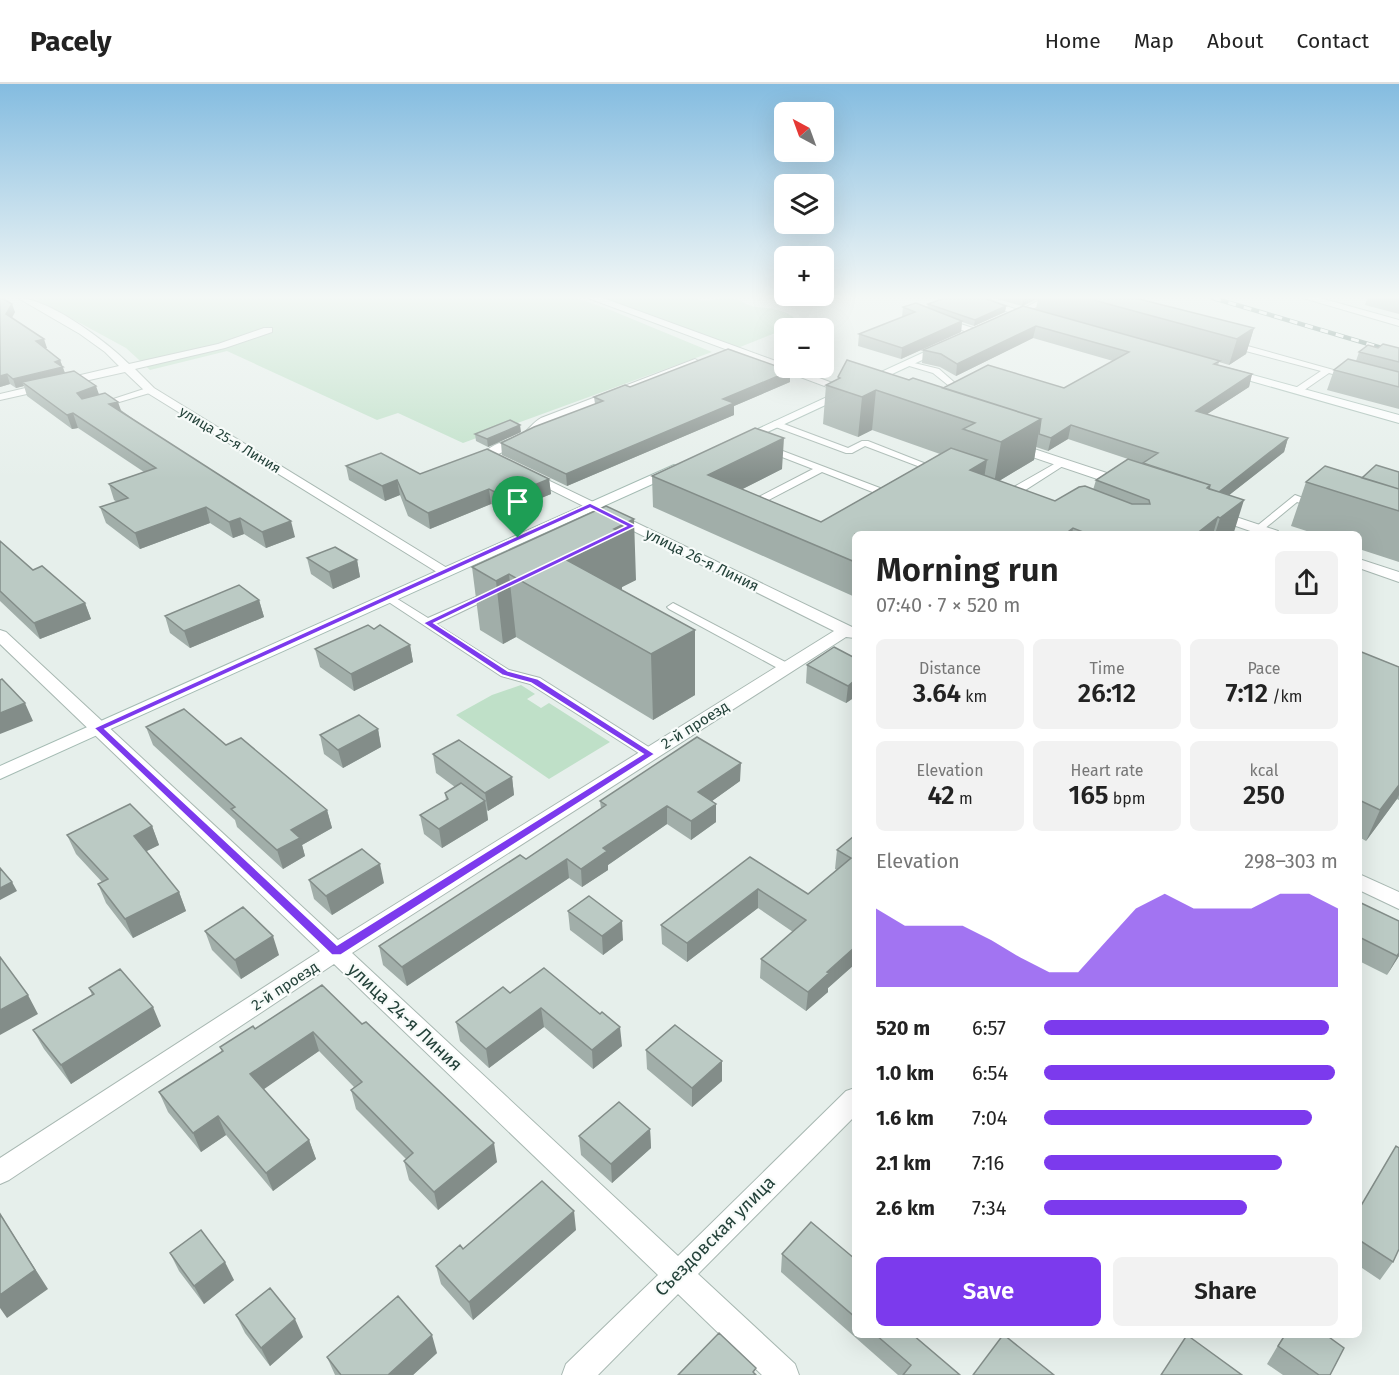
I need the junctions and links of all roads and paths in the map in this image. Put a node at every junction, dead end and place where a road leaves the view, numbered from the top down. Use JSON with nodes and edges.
{"nodes":[{"id":1,"x":116,"y":358,"type":"edge"},
{"id":2,"x":168,"y":358,"type":"edge"},
{"id":3,"x":707,"y":358,"type":"edge"},
{"id":4,"x":733,"y":358,"type":"edge"},
{"id":5,"x":919,"y":358,"type":"edge"},
{"id":6,"x":1283,"y":358,"type":"edge"},
{"id":7,"x":909,"y":363,"type":"junction"},
{"id":8,"x":125,"y":368,"type":"junction"},
{"id":9,"x":1219,"y":369,"type":"edge"},
{"id":10,"x":1328,"y":370,"type":"junction"},
{"id":11,"x":1358,"y":378,"type":"edge"},
{"id":12,"x":951,"y":383,"type":"edge"},
{"id":13,"x":150,"y":390,"type":"junction"},
{"id":14,"x":847,"y":391,"type":"junction"},
{"id":15,"x":1298,"y":391,"type":"junction"},
{"id":16,"x":0,"y":398,"type":"edge"},
{"id":17,"x":870,"y":398,"type":"edge"},
{"id":18,"x":88,"y":408,"type":"edge"},
{"id":19,"x":1399,"y":419,"type":"edge"},
{"id":20,"x":776,"y":424,"type":"junction"},
{"id":21,"x":743,"y":439,"type":"junction"},
{"id":22,"x":995,"y":440,"type":"edge"},
{"id":23,"x":721,"y":448,"type":"edge"},
{"id":24,"x":1063,"y":462,"type":"junction"},
{"id":25,"x":688,"y":463,"type":"edge"},
{"id":26,"x":821,"y":469,"type":"junction"},
{"id":27,"x":953,"y":476,"type":"edge"},
{"id":28,"x":1134,"y":487,"type":"edge"},
{"id":29,"x":998,"y":492,"type":"edge"},
{"id":30,"x":879,"y":500,"type":"edge"},
{"id":31,"x":590,"y":506,"type":"junction"},
{"id":32,"x":1326,"y":508,"type":"edge"},
{"id":33,"x":1202,"y":510,"type":"edge"},
{"id":34,"x":773,"y":513,"type":"edge"},
{"id":35,"x":1255,"y":531,"type":"edge"},
{"id":36,"x":1362,"y":564,"type":"edge"},
{"id":37,"x":446,"y":571,"type":"junction"},
{"id":38,"x":1399,"y":577,"type":"edge"},
{"id":39,"x":503,"y":587,"type":"edge"},
{"id":40,"x":387,"y":597,"type":"junction"},
{"id":41,"x":673,"y":607,"type":"dead end"},
{"id":42,"x":428,"y":623,"type":"junction"},
{"id":43,"x":850,"y":633,"type":"edge"},
{"id":44,"x":0,"y":635,"type":"edge"},
{"id":45,"x":787,"y":668,"type":"junction"},
{"id":46,"x":98,"y":728,"type":"junction"},
{"id":47,"x":650,"y":754,"type":"junction"},
{"id":48,"x":0,"y":773,"type":"edge"},
{"id":49,"x":1362,"y":882,"type":"edge"},
{"id":50,"x":1399,"y":901,"type":"edge"},
{"id":51,"x":336,"y":952,"type":"junction"},
{"id":52,"x":852,"y":1102,"type":"edge"},
{"id":53,"x":0,"y":1172,"type":"edge"},
{"id":54,"x":678,"y":1274,"type":"junction"},
{"id":55,"x":577,"y":1375,"type":"edge"},
{"id":56,"x":784,"y":1375,"type":"edge"}],
"edges":[{"from":1,"to":8,"type":"street","name":"улица 25-я Линия"},
{"from":2,"to":8,"type":"street"},
{"from":3,"to":31,"type":"street","name":"улица 26-я Линия"},
{"from":4,"to":14,"type":"street"},
{"from":5,"to":7,"type":"street"},
{"from":6,"to":10,"type":"lane"},
{"from":7,"to":12,"type":"lane"},
{"from":7,"to":14,"type":"street"},
{"from":8,"to":13,"type":"street","name":"улица 25-я Линия"},
{"from":8,"to":16,"type":"street"},
{"from":9,"to":15,"type":"street"},
{"from":10,"to":11,"type":"lane"},
{"from":10,"to":15,"type":"lane"},
{"from":13,"to":18,"type":"lane"},
{"from":13,"to":37,"type":"street","name":"улица 25-я Линия"},
{"from":14,"to":17,"type":"street"},
{"from":14,"to":20,"type":"street"},
{"from":15,"to":19,"type":"street"},
{"from":20,"to":21,"type":"street"},
{"from":20,"to":27,"type":"lane"},
{"from":21,"to":23,"type":"street"},
{"from":21,"to":26,"type":"lane"},
{"from":22,"to":24,"type":"street"},
{"from":24,"to":28,"type":"street"},
{"from":24,"to":29,"type":"lane"},
{"from":25,"to":31,"type":"street"},
{"from":26,"to":30,"type":"lane"},
{"from":26,"to":34,"type":"lane"},
{"from":31,"to":37,"type":"street"},
{"from":31,"to":43,"type":"street","name":"улица 26-я Линия"},
{"from":32,"to":35,"type":"lane"},
{"from":33,"to":35,"type":"street"},
{"from":36,"to":38,"type":"street"},
{"from":37,"to":40,"type":"street"},
{"from":39,"to":42,"type":"lane"},
{"from":40,"to":42,"type":"lane"},
{"from":40,"to":46,"type":"street"},
{"from":41,"to":45,"type":"lane"},
{"from":42,"to":47,"type":"lane"},
{"from":43,"to":45,"type":"street","name":"2-й проезд"},
{"from":44,"to":46,"type":"street","name":"улица 24-я Линия"},
{"from":45,"to":47,"type":"street","name":"2-й проезд"},
{"from":46,"to":48,"type":"street"},
{"from":46,"to":51,"type":"street","name":"улица 24-я Линия"},
{"from":47,"to":51,"type":"street","name":"2-й проезд"},
{"from":49,"to":50,"type":"street"},
{"from":51,"to":53,"type":"street","name":"2-й проезд"},
{"from":51,"to":54,"type":"street","name":"улица 24-я Линия"},
{"from":52,"to":54,"type":"street","name":"Съездовская улица"},
{"from":54,"to":55,"type":"street","name":"Съездовская улица"},
{"from":54,"to":56,"type":"street","name":"улица 24-я Линия"}]}
